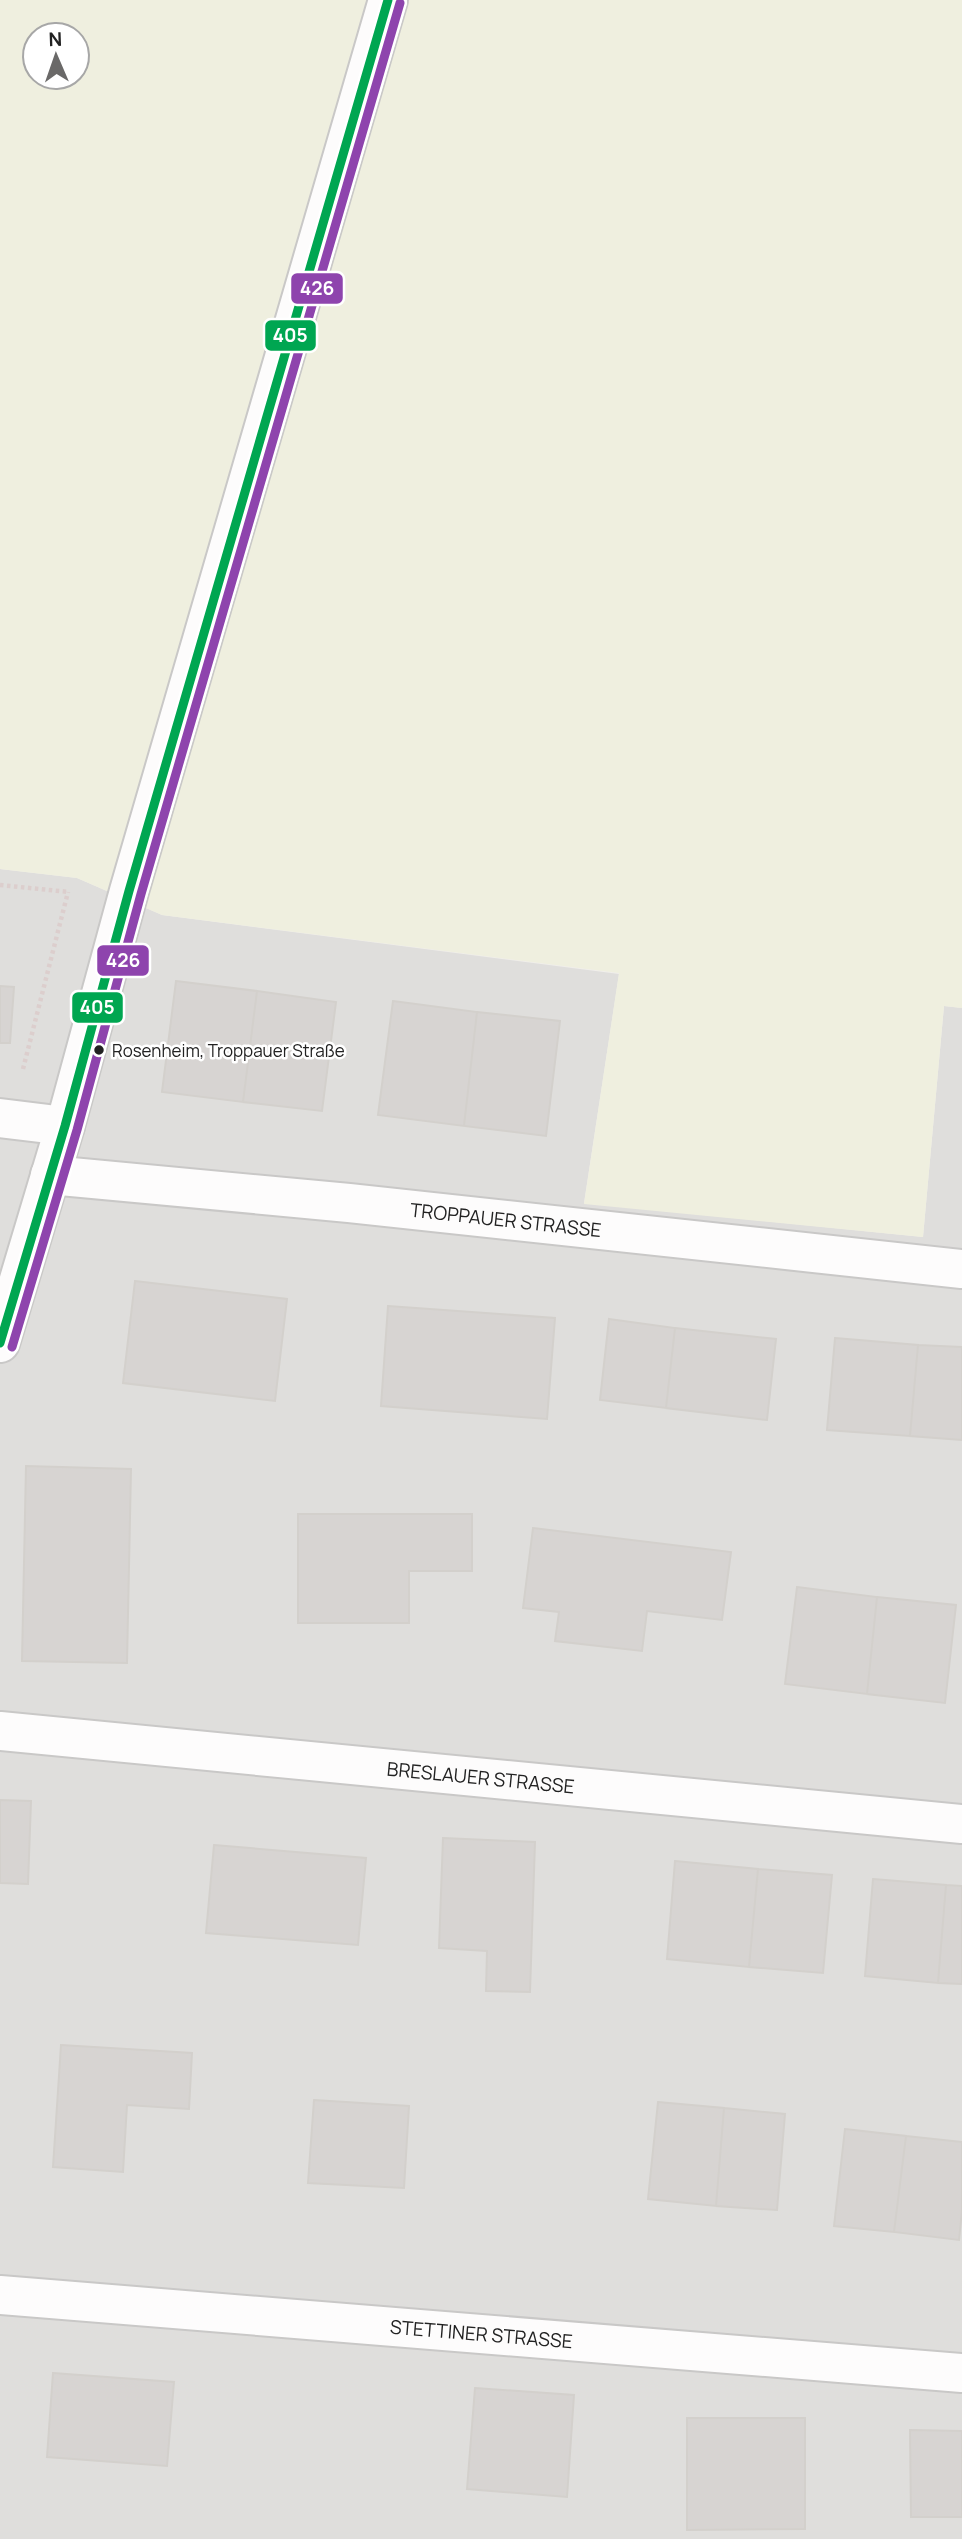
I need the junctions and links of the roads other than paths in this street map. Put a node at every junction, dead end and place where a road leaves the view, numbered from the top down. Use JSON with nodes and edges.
{"nodes":[{"id":1,"x":388,"y":0,"type":"edge"},
{"id":2,"x":5,"y":1119,"type":"edge"},
{"id":3,"x":65,"y":1126,"type":"junction"},
{"id":4,"x":50,"y":1175,"type":"junction"},
{"id":5,"x":962,"y":1269,"type":"edge"},
{"id":6,"x":0,"y":1343,"type":"edge"},
{"id":7,"x":0,"y":1731,"type":"edge"},
{"id":8,"x":962,"y":1824,"type":"edge"},
{"id":9,"x":0,"y":2295,"type":"edge"},
{"id":10,"x":962,"y":2373,"type":"edge"}],
"edges":[{"from":1,"to":3,"type":"street"},
{"from":2,"to":3,"type":"street"},
{"from":3,"to":4,"type":"street"},
{"from":4,"to":5,"type":"street","name":"TROPPAUER STRASSE"},
{"from":4,"to":6,"type":"street"},
{"from":7,"to":8,"type":"street","name":"BRESLAUER STRASSE"},
{"from":9,"to":10,"type":"street","name":"STETTINER STRASSE"}]}
